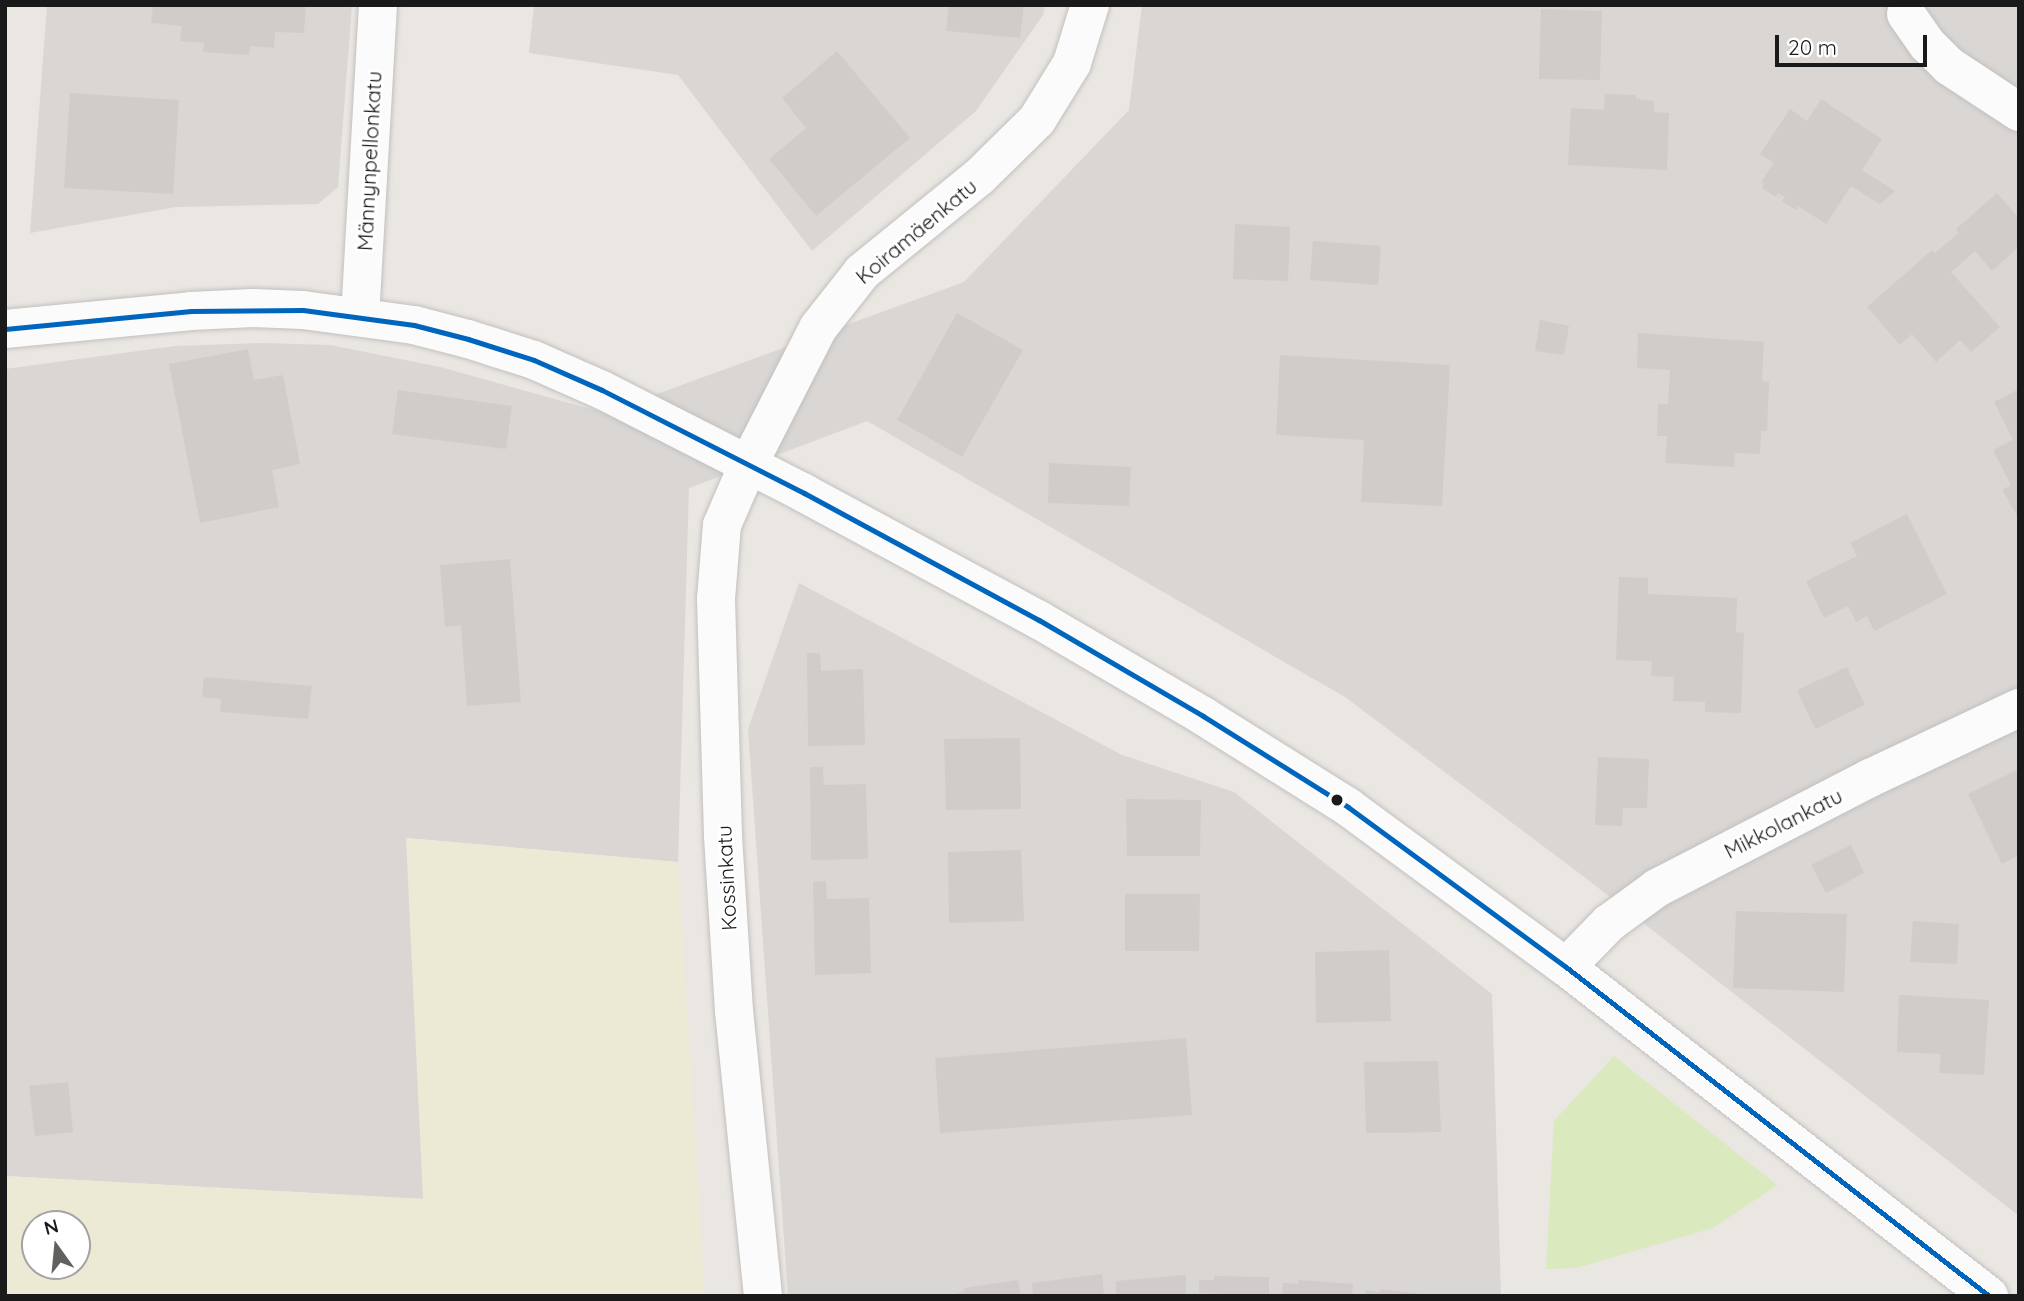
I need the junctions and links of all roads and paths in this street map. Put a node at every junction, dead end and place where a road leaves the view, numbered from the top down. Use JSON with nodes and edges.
{"nodes":[{"id":1,"x":378,"y":5,"type":"edge"},
{"id":2,"x":1090,"y":5,"type":"edge"},
{"id":3,"x":1906,"y":14,"type":"dead end"},
{"id":4,"x":2019,"y":112,"type":"edge"},
{"id":5,"x":360,"y":317,"type":"junction"},
{"id":6,"x":5,"y":330,"type":"edge"},
{"id":7,"x":748,"y":464,"type":"junction"},
{"id":8,"x":2019,"y":708,"type":"edge"},
{"id":9,"x":1566,"y":967,"type":"junction"},
{"id":10,"x":763,"y":1296,"type":"edge"},
{"id":11,"x":1989,"y":1296,"type":"edge"}],
"edges":[{"from":1,"to":5,"type":"street","name":"Männynpellonkatu"},
{"from":2,"to":7,"type":"street","name":"Koiramäenkatu"},
{"from":3,"to":4,"type":"street"},
{"from":5,"to":6,"type":"street"},
{"from":5,"to":7,"type":"street"},
{"from":7,"to":9,"type":"street"},
{"from":7,"to":10,"type":"street","name":"Kossinkatu"},
{"from":8,"to":9,"type":"street","name":"Mikkolankatu"},
{"from":9,"to":11,"type":"street"}]}
